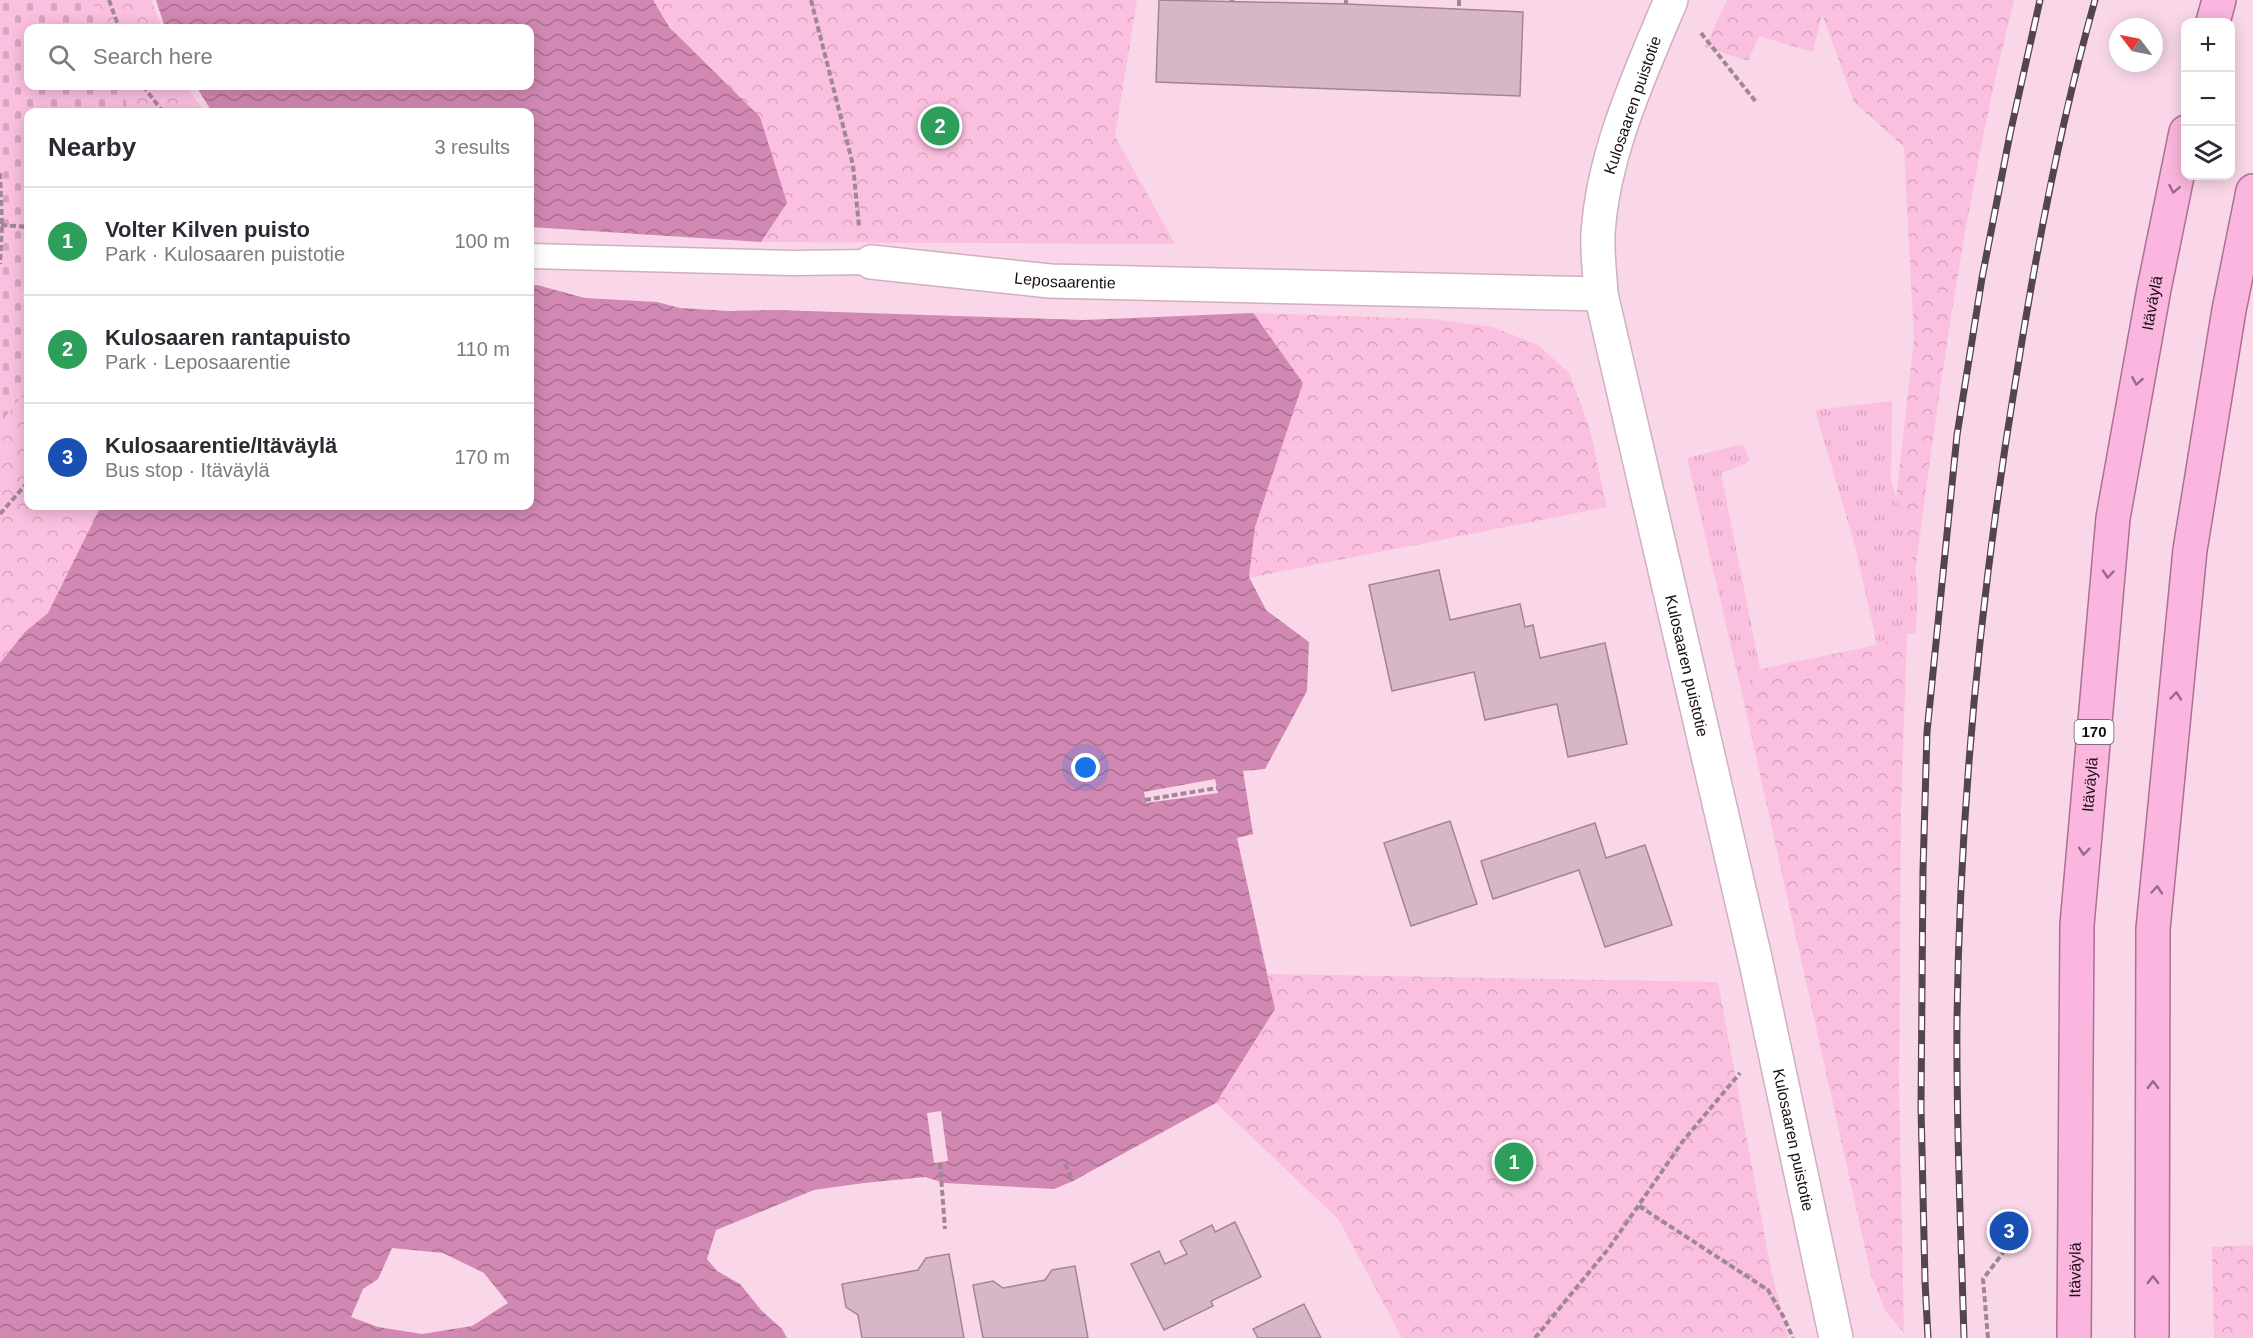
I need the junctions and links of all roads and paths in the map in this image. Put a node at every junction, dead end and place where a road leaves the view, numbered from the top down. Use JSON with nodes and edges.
{"nodes":[{"id":1,"x":109,"y":0,"type":"edge"},
{"id":2,"x":811,"y":0,"type":"edge"},
{"id":3,"x":1459,"y":0,"type":"edge"},
{"id":4,"x":1671,"y":0,"type":"edge"},
{"id":5,"x":2219,"y":0,"type":"edge"},
{"id":6,"x":1459,"y":10,"type":"dead end"},
{"id":7,"x":2214,"y":18,"type":"edge"},
{"id":8,"x":118,"y":24,"type":"edge"},
{"id":9,"x":1701,"y":33,"type":"dead end"},
{"id":10,"x":146,"y":90,"type":"edge"},
{"id":11,"x":1756,"y":102,"type":"dead end"},
{"id":12,"x":160,"y":108,"type":"edge"},
{"id":13,"x":2181,"y":157,"type":"edge"},
{"id":14,"x":0,"y":173,"type":"edge"},
{"id":15,"x":2253,"y":191,"type":"edge"},
{"id":16,"x":1,"y":225,"type":"edge"},
{"id":17,"x":24,"y":227,"type":"edge"},
{"id":18,"x":534,"y":256,"type":"edge"},
{"id":19,"x":871,"y":262,"type":"junction"},
{"id":20,"x":0,"y":264,"type":"edge"},
{"id":21,"x":1601,"y":294,"type":"junction"},
{"id":22,"x":24,"y":487,"type":"edge"},
{"id":23,"x":0,"y":514,"type":"edge"},
{"id":24,"x":1216,"y":788,"type":"dead end"},
{"id":25,"x":1145,"y":800,"type":"dead end"},
{"id":26,"x":1775,"y":1050,"type":"junction"},
{"id":27,"x":940,"y":1163,"type":"dead end"},
{"id":28,"x":1065,"y":1164,"type":"dead end"},
{"id":29,"x":1073,"y":1180,"type":"dead end"},
{"id":30,"x":1639,"y":1206,"type":"junction"},
{"id":31,"x":945,"y":1229,"type":"dead end"},
{"id":32,"x":2009,"y":1245,"type":"dead end"},
{"id":33,"x":1535,"y":1338,"type":"edge"},
{"id":34,"x":1793,"y":1338,"type":"edge"},
{"id":35,"x":1836,"y":1338,"type":"edge"},
{"id":36,"x":1988,"y":1338,"type":"edge"},
{"id":37,"x":2074,"y":1338,"type":"edge"},
{"id":38,"x":2152,"y":1338,"type":"edge"}],
"edges":[{"from":1,"to":8,"type":"path"},
{"from":2,"to":19,"type":"path"},
{"from":3,"to":6,"type":"path"},
{"from":4,"to":21,"type":"street","name":"Kulosaaren puistotie"},
{"from":5,"to":7,"type":"highway"},
{"from":9,"to":11,"type":"path"},
{"from":10,"to":12,"type":"path"},
{"from":13,"to":37,"type":"highway","name":"Itäväylä","number":"170","one_way":true},
{"from":14,"to":16,"type":"path"},
{"from":38,"to":15,"type":"highway","one_way":true},
{"from":16,"to":17,"type":"path"},
{"from":16,"to":20,"type":"path"},
{"from":18,"to":19,"type":"lane","name":"Leposaarentie"},
{"from":19,"to":21,"type":"street","name":"Leposaarentie"},
{"from":21,"to":26,"type":"street","name":"Kulosaaren puistotie"},
{"from":22,"to":23,"type":"path"},
{"from":24,"to":25,"type":"path"},
{"from":26,"to":30,"type":"path"},
{"from":26,"to":35,"type":"street","name":"Kulosaaren puistotie"},
{"from":27,"to":31,"type":"path"},
{"from":28,"to":29,"type":"path"},
{"from":30,"to":33,"type":"path"},
{"from":30,"to":34,"type":"path"},
{"from":32,"to":36,"type":"path"}]}
